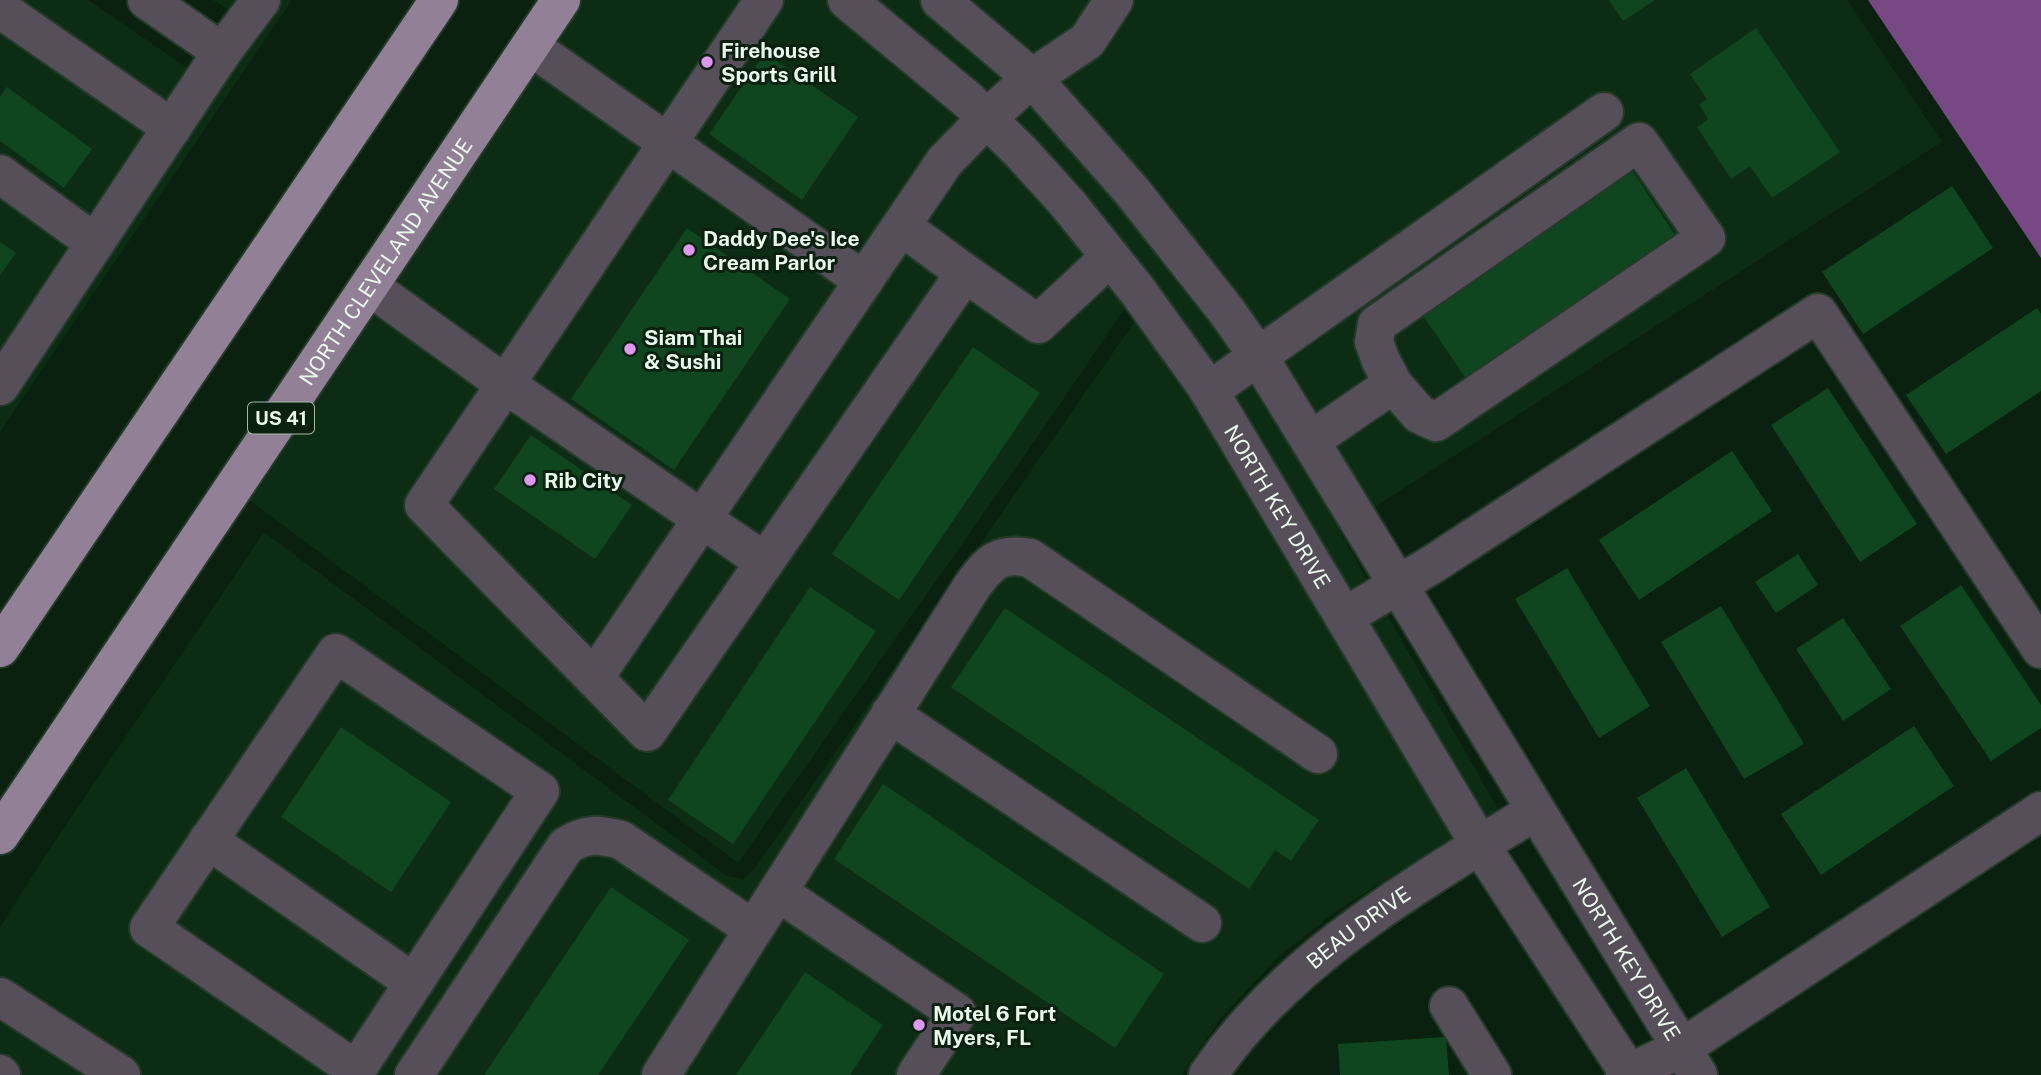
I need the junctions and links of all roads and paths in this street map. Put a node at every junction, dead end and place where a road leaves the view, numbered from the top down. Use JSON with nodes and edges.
{"nodes":[{"id":1,"x":147,"y":0,"type":"edge"},
{"id":2,"x":439,"y":0,"type":"edge"},
{"id":3,"x":561,"y":0,"type":"edge"},
{"id":4,"x":764,"y":0,"type":"edge"},
{"id":5,"x":847,"y":0,"type":"edge"},
{"id":6,"x":940,"y":0,"type":"edge"},
{"id":7,"x":1114,"y":0,"type":"edge"},
{"id":8,"x":251,"y":4,"type":"edge"},
{"id":9,"x":0,"y":9,"type":"edge"},
{"id":10,"x":530,"y":46,"type":"junction"},
{"id":11,"x":222,"y":52,"type":"junction"},
{"id":12,"x":1032,"y":78,"type":"junction"},
{"id":13,"x":1604,"y":112,"type":"dead end"},
{"id":14,"x":986,"y":118,"type":"junction"},
{"id":15,"x":172,"y":128,"type":"junction"},
{"id":16,"x":668,"y":143,"type":"junction"},
{"id":17,"x":0,"y":174,"type":"edge"},
{"id":18,"x":901,"y":226,"type":"junction"},
{"id":19,"x":95,"y":243,"type":"junction"},
{"id":20,"x":1110,"y":257,"type":"junction"},
{"id":21,"x":965,"y":273,"type":"junction"},
{"id":22,"x":864,"y":281,"type":"junction"},
{"id":23,"x":369,"y":286,"type":"junction"},
{"id":24,"x":1258,"y":356,"type":"junction"},
{"id":25,"x":5,"y":368,"type":"edge"},
{"id":26,"x":505,"y":384,"type":"junction"},
{"id":27,"x":1393,"y":384,"type":"junction"},
{"id":28,"x":1209,"y":391,"type":"junction"},
{"id":29,"x":1310,"y":440,"type":"junction"},
{"id":30,"x":702,"y":519,"type":"junction"},
{"id":31,"x":765,"y":562,"type":"junction"},
{"id":32,"x":1399,"y":584,"type":"junction"},
{"id":33,"x":1344,"y":617,"type":"junction"},
{"id":34,"x":0,"y":648,"type":"edge"},
{"id":35,"x":2041,"y":649,"type":"edge"},
{"id":36,"x":594,"y":678,"type":"junction"},
{"id":37,"x":890,"y":714,"type":"junction"},
{"id":38,"x":1318,"y":754,"type":"dead end"},
{"id":39,"x":1535,"y":811,"type":"junction"},
{"id":40,"x":2041,"y":811,"type":"edge"},
{"id":41,"x":0,"y":835,"type":"edge"},
{"id":42,"x":208,"y":840,"type":"junction"},
{"id":43,"x":1480,"y":845,"type":"junction"},
{"id":44,"x":778,"y":892,"type":"junction"},
{"id":45,"x":1202,"y":923,"type":"dead end"},
{"id":46,"x":753,"y":929,"type":"junction"},
{"id":47,"x":414,"y":982,"type":"junction"},
{"id":48,"x":0,"y":997,"type":"edge"},
{"id":49,"x":1449,"y":1006,"type":"dead end"},
{"id":50,"x":1690,"y":1061,"type":"edge"},
{"id":51,"x":355,"y":1073,"type":"edge"},
{"id":52,"x":1628,"y":1074,"type":"edge"},
{"id":53,"x":121,"y":1075,"type":"edge"},
{"id":54,"x":414,"y":1075,"type":"edge"},
{"id":55,"x":661,"y":1075,"type":"edge"},
{"id":56,"x":916,"y":1075,"type":"edge"},
{"id":57,"x":1208,"y":1075,"type":"edge"},
{"id":58,"x":1492,"y":1075,"type":"edge"}],
"edges":[{"from":1,"to":11,"type":"street"},
{"from":2,"to":34,"type":"main road"},
{"from":3,"to":10,"type":"main road","name":"NORTH CLEVELAND AVENUE","number":"US 41"},
{"from":4,"to":16,"type":"street"},
{"from":5,"to":14,"type":"street","name":"NORTH KEY DRIVE"},
{"from":6,"to":12,"type":"street","name":"NORTH KEY DRIVE"},
{"from":7,"to":12,"type":"street"},
{"from":8,"to":11,"type":"street"},
{"from":9,"to":15,"type":"street"},
{"from":10,"to":16,"type":"street"},
{"from":10,"to":23,"type":"main road","name":"NORTH CLEVELAND AVENUE","number":"US 41"},
{"from":11,"to":15,"type":"street"},
{"from":12,"to":14,"type":"street"},
{"from":12,"to":24,"type":"street","name":"NORTH KEY DRIVE"},
{"from":13,"to":24,"type":"street"},
{"from":14,"to":18,"type":"street"},
{"from":14,"to":20,"type":"street","name":"NORTH KEY DRIVE"},
{"from":15,"to":19,"type":"street"},
{"from":16,"to":22,"type":"street"},
{"from":16,"to":26,"type":"street"},
{"from":17,"to":19,"type":"street"},
{"from":18,"to":21,"type":"street"},
{"from":18,"to":22,"type":"street"},
{"from":19,"to":25,"type":"street"},
{"from":20,"to":21,"type":"street"},
{"from":20,"to":28,"type":"street","name":"NORTH KEY DRIVE"},
{"from":21,"to":31,"type":"street"},
{"from":22,"to":30,"type":"street"},
{"from":23,"to":26,"type":"street"},
{"from":23,"to":41,"type":"main road","name":"NORTH CLEVELAND AVENUE","number":"US 41"},
{"from":24,"to":28,"type":"street"},
{"from":24,"to":29,"type":"street","name":"NORTH KEY DRIVE"},
{"from":26,"to":30,"type":"street"},
{"from":26,"to":36,"type":"street"},
{"from":27,"to":27,"type":"street"},
{"from":27,"to":29,"type":"street"},
{"from":28,"to":33,"type":"street","name":"NORTH KEY DRIVE"},
{"from":29,"to":32,"type":"street","name":"NORTH KEY DRIVE"},
{"from":30,"to":31,"type":"street"},
{"from":30,"to":36,"type":"street"},
{"from":31,"to":36,"type":"street"},
{"from":32,"to":33,"type":"street"},
{"from":32,"to":35,"type":"street"},
{"from":32,"to":39,"type":"street","name":"NORTH KEY DRIVE"},
{"from":33,"to":43,"type":"street","name":"NORTH KEY DRIVE"},
{"from":37,"to":38,"type":"street"},
{"from":37,"to":44,"type":"street"},
{"from":37,"to":45,"type":"street"},
{"from":39,"to":43,"type":"street","name":"BEAU DRIVE"},
{"from":39,"to":50,"type":"street","name":"NORTH KEY DRIVE"},
{"from":40,"to":50,"type":"street"},
{"from":42,"to":47,"type":"street"},
{"from":42,"to":47,"type":"street"},
{"from":42,"to":51,"type":"street"},
{"from":43,"to":52,"type":"street","name":"NORTH KEY DRIVE"},
{"from":43,"to":57,"type":"street","name":"BEAU DRIVE"},
{"from":44,"to":46,"type":"street"},
{"from":44,"to":56,"type":"street"},
{"from":46,"to":54,"type":"street"},
{"from":46,"to":55,"type":"street"},
{"from":47,"to":51,"type":"street"},
{"from":48,"to":53,"type":"street"},
{"from":49,"to":58,"type":"street"},
{"from":50,"to":52,"type":"street"}]}
